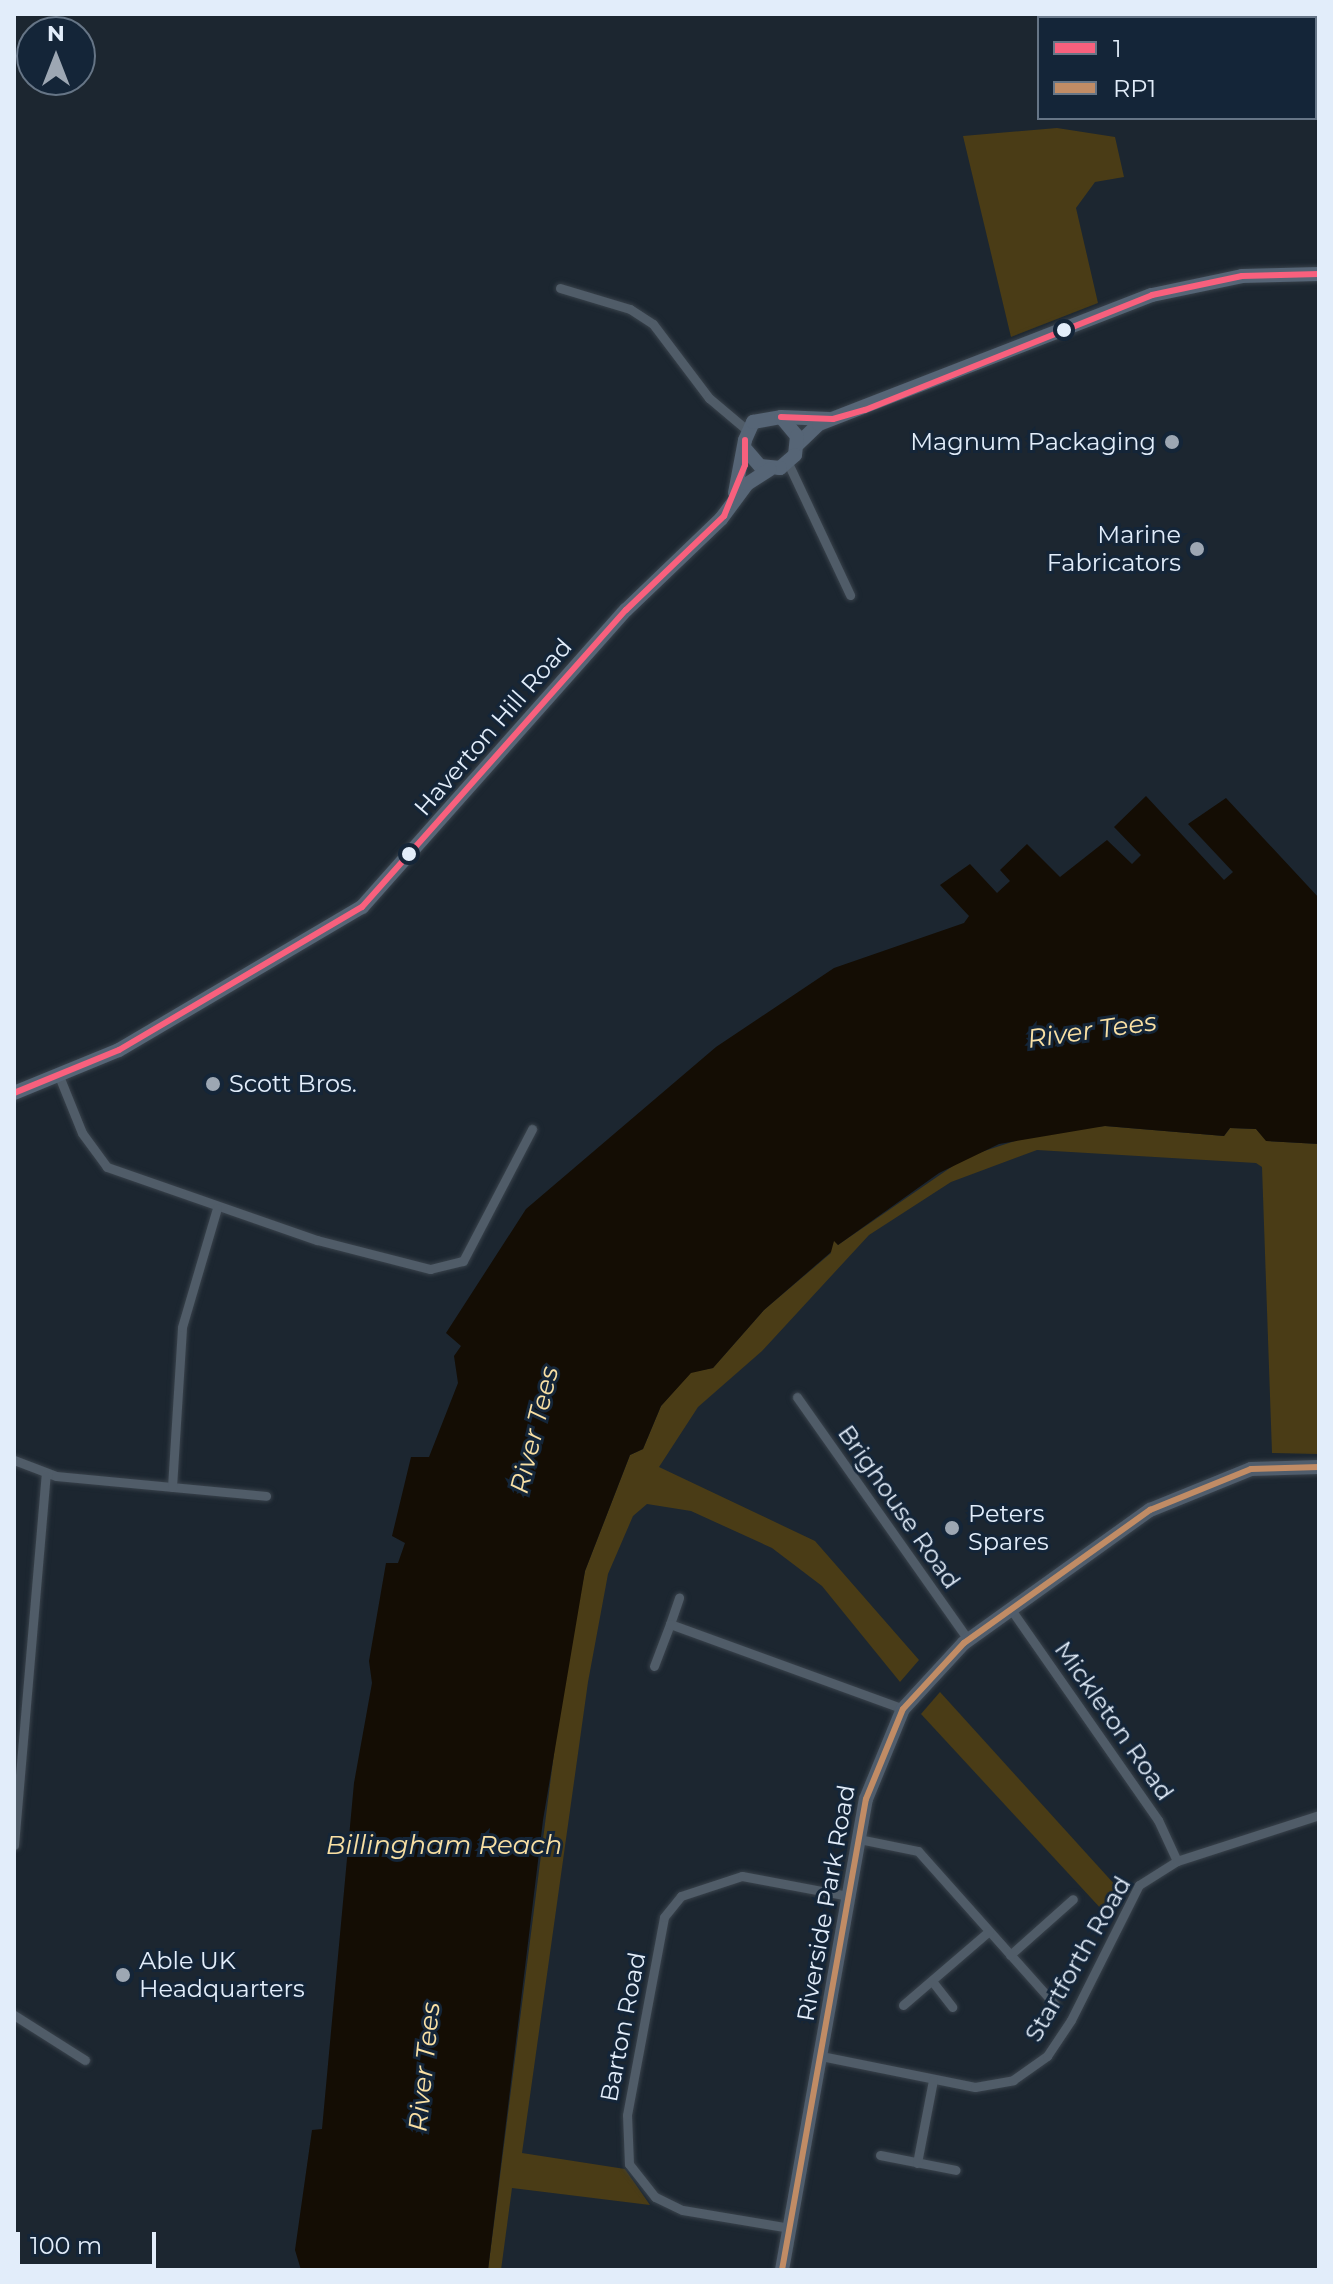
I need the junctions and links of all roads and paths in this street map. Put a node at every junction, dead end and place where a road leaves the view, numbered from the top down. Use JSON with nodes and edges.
{"nodes":[{"id":1,"x":1319,"y":274,"type":"edge"},
{"id":2,"x":560,"y":288,"type":"dead end"},
{"id":3,"x":781,"y":417,"type":"junction"},
{"id":4,"x":833,"y":419,"type":"junction"},
{"id":5,"x":747,"y":430,"type":"junction"},
{"id":6,"x":798,"y":444,"type":"junction"},
{"id":7,"x":746,"y":450,"type":"junction"},
{"id":8,"x":788,"y":463,"type":"junction"},
{"id":9,"x":770,"y":469,"type":"junction"},
{"id":10,"x":733,"y":501,"type":"junction"},
{"id":11,"x":850,"y":595,"type":"dead end"},
{"id":12,"x":59,"y":1076,"type":"junction"},
{"id":13,"x":14,"y":1093,"type":"edge"},
{"id":14,"x":532,"y":1129,"type":"dead end"},
{"id":15,"x":217,"y":1208,"type":"junction"},
{"id":16,"x":797,"y":1397,"type":"dead end"},
{"id":17,"x":14,"y":1460,"type":"edge"},
{"id":18,"x":1319,"y":1467,"type":"edge"},
{"id":19,"x":46,"y":1474,"type":"junction"},
{"id":20,"x":172,"y":1487,"type":"junction"},
{"id":21,"x":266,"y":1496,"type":"dead end"},
{"id":22,"x":679,"y":1598,"type":"dead end"},
{"id":23,"x":1010,"y":1608,"type":"junction"},
{"id":24,"x":670,"y":1624,"type":"junction"},
{"id":25,"x":968,"y":1639,"type":"junction"},
{"id":26,"x":654,"y":1666,"type":"dead end"},
{"id":27,"x":903,"y":1709,"type":"junction"},
{"id":28,"x":18,"y":1758,"type":"edge"},
{"id":29,"x":1319,"y":1815,"type":"edge"},
{"id":30,"x":859,"y":1839,"type":"junction"},
{"id":31,"x":14,"y":1845,"type":"edge"},
{"id":32,"x":1177,"y":1861,"type":"junction"},
{"id":33,"x":849,"y":1896,"type":"junction"},
{"id":34,"x":1073,"y":1899,"type":"dead end"},
{"id":35,"x":989,"y":1931,"type":"junction"},
{"id":36,"x":1010,"y":1955,"type":"junction"},
{"id":37,"x":932,"y":1981,"type":"junction"},
{"id":38,"x":903,"y":2005,"type":"dead end"},
{"id":39,"x":1055,"y":2005,"type":"dead end"},
{"id":40,"x":952,"y":2007,"type":"dead end"},
{"id":41,"x":14,"y":2015,"type":"edge"},
{"id":42,"x":821,"y":2056,"type":"junction"},
{"id":43,"x":85,"y":2060,"type":"dead end"},
{"id":44,"x":933,"y":2080,"type":"junction"},
{"id":45,"x":880,"y":2155,"type":"dead end"},
{"id":46,"x":917,"y":2163,"type":"junction"},
{"id":47,"x":956,"y":2170,"type":"dead end"},
{"id":48,"x":790,"y":2228,"type":"junction"},
{"id":49,"x":782,"y":2270,"type":"edge"}],
"edges":[{"from":1,"to":4,"type":"main road"},
{"from":2,"to":5,"type":"street"},
{"from":3,"to":4,"type":"main road"},
{"from":3,"to":5,"type":"main road"},
{"from":3,"to":6,"type":"main road"},
{"from":4,"to":6,"type":"main road"},
{"from":5,"to":7,"type":"main road","name":"Haverton Hill Road"},
{"from":6,"to":8,"type":"main road"},
{"from":7,"to":9,"type":"main road"},
{"from":7,"to":10,"type":"main road","name":"Haverton Hill Road"},
{"from":8,"to":9,"type":"main road","name":"Haverton Hill Road"},
{"from":8,"to":11,"type":"street"},
{"from":9,"to":10,"type":"main road","name":"Haverton Hill Road"},
{"from":10,"to":12,"type":"main road","name":"Haverton Hill Road"},
{"from":12,"to":13,"type":"main road","name":"Haverton Hill Road"},
{"from":12,"to":15,"type":"street"},
{"from":14,"to":15,"type":"street"},
{"from":15,"to":20,"type":"street"},
{"from":16,"to":25,"type":"street","name":"Brighouse Road"},
{"from":17,"to":19,"type":"street"},
{"from":18,"to":23,"type":"street","name":"Riverside Park Road"},
{"from":19,"to":20,"type":"street"},
{"from":19,"to":28,"type":"street"},
{"from":20,"to":21,"type":"street"},
{"from":22,"to":24,"type":"street"},
{"from":23,"to":25,"type":"street","name":"Riverside Park Road"},
{"from":23,"to":32,"type":"street","name":"Mickleton Road"},
{"from":24,"to":26,"type":"street"},
{"from":24,"to":27,"type":"street"},
{"from":25,"to":27,"type":"street","name":"Riverside Park Road"},
{"from":27,"to":30,"type":"street","name":"Riverside Park Road"},
{"from":28,"to":31,"type":"street"},
{"from":29,"to":32,"type":"street","name":"Startforth Road"},
{"from":30,"to":33,"type":"street","name":"Riverside Park Road"},
{"from":30,"to":35,"type":"street"},
{"from":32,"to":44,"type":"street","name":"Startforth Road"},
{"from":33,"to":42,"type":"street","name":"Riverside Park Road"},
{"from":33,"to":48,"type":"street","name":"Barton Road"},
{"from":34,"to":36,"type":"street"},
{"from":35,"to":36,"type":"street"},
{"from":35,"to":37,"type":"street"},
{"from":36,"to":39,"type":"street"},
{"from":37,"to":38,"type":"street"},
{"from":37,"to":40,"type":"street"},
{"from":41,"to":43,"type":"street"},
{"from":42,"to":44,"type":"street","name":"Startforth Road"},
{"from":42,"to":48,"type":"street","name":"Riverside Park Road"},
{"from":44,"to":46,"type":"street"},
{"from":45,"to":46,"type":"street"},
{"from":46,"to":47,"type":"street"},
{"from":48,"to":49,"type":"street","name":"Riverside Park Road"}]}
